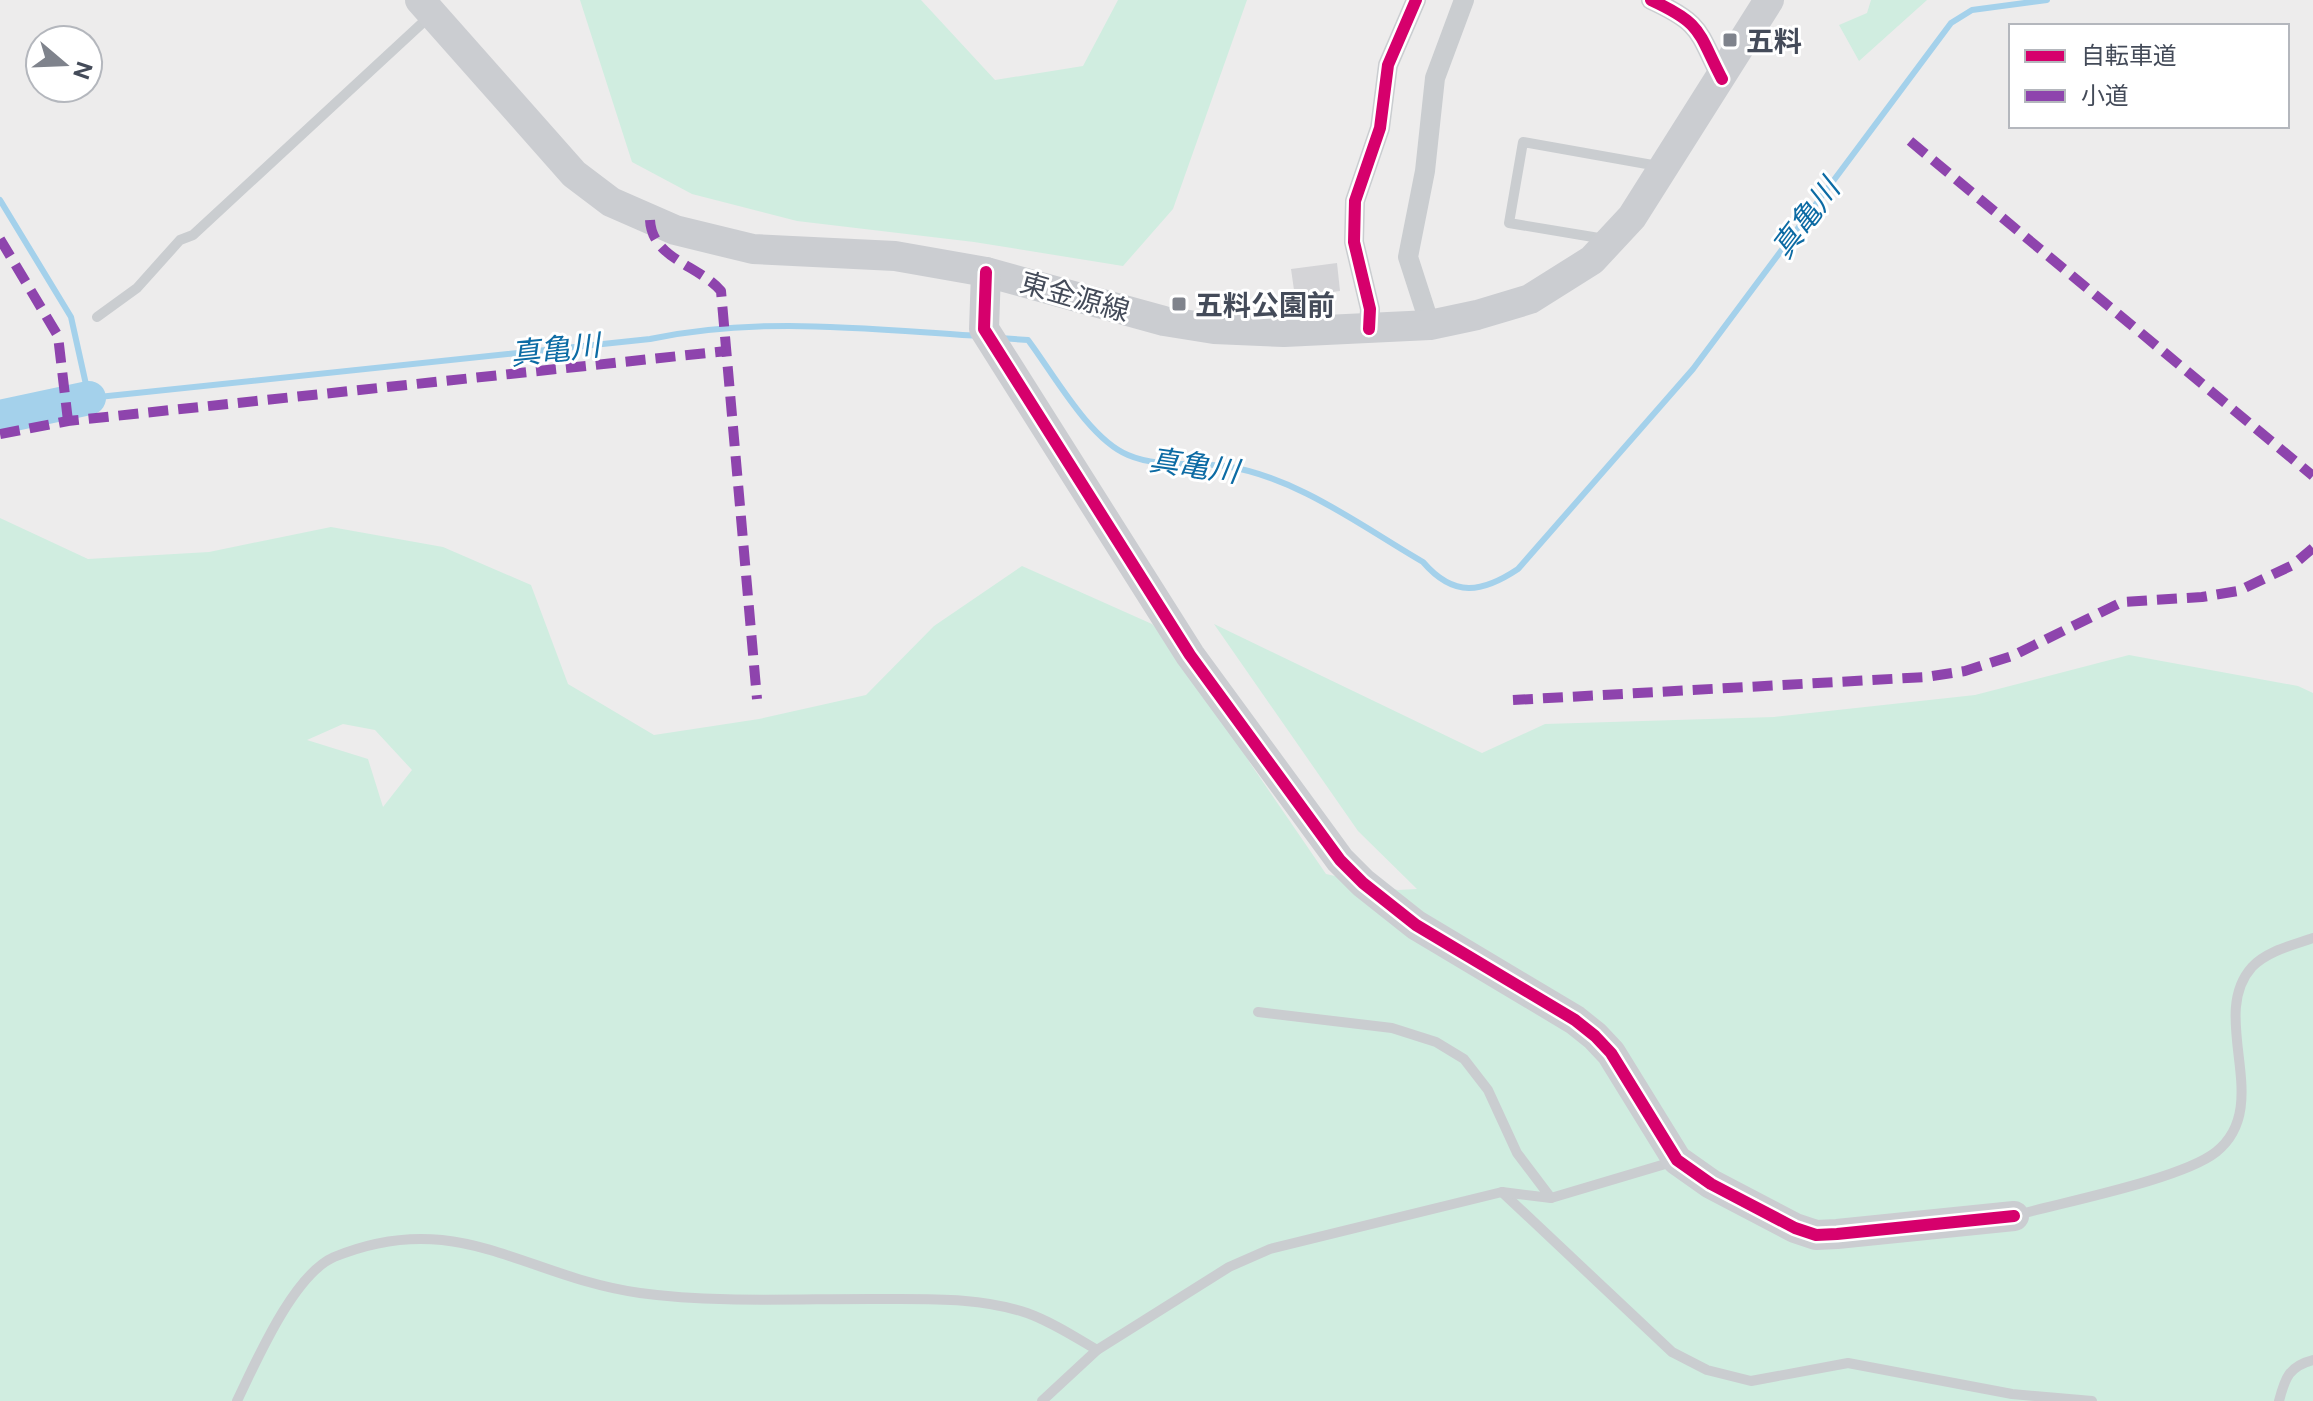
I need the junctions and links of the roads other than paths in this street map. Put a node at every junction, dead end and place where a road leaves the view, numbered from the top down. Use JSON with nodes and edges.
{"nodes":[{"id":1,"x":1416,"y":0,"type":"edge"},
{"id":2,"x":1464,"y":0,"type":"edge"},
{"id":3,"x":1651,"y":0,"type":"edge"},
{"id":4,"x":1769,"y":0,"type":"edge"},
{"id":5,"x":426,"y":7,"type":"edge"},
{"id":6,"x":1722,"y":79,"type":"junction"},
{"id":7,"x":1664,"y":167,"type":"junction"},
{"id":8,"x":1611,"y":240,"type":"junction"},
{"id":9,"x":986,"y":272,"type":"junction"},
{"id":10,"x":97,"y":317,"type":"dead end"},
{"id":11,"x":1430,"y":325,"type":"junction"},
{"id":12,"x":1369,"y":329,"type":"junction"},
{"id":13,"x":2313,"y":938,"type":"edge"},
{"id":14,"x":1258,"y":1012,"type":"dead end"},
{"id":15,"x":1677,"y":1160,"type":"junction"},
{"id":16,"x":1502,"y":1192,"type":"junction"},
{"id":17,"x":1551,"y":1198,"type":"junction"},
{"id":18,"x":2014,"y":1216,"type":"joint"},
{"id":19,"x":1097,"y":1350,"type":"junction"},
{"id":20,"x":2313,"y":1360,"type":"edge"},
{"id":21,"x":2076,"y":1400,"type":"edge"},
{"id":22,"x":237,"y":1401,"type":"edge"},
{"id":23,"x":1042,"y":1401,"type":"edge"},
{"id":24,"x":2092,"y":1401,"type":"edge"},
{"id":25,"x":2279,"y":1401,"type":"edge"}],
"edges":[{"from":1,"to":12,"type":"street"},
{"from":2,"to":11,"type":"street"},
{"from":3,"to":6,"type":"street"},
{"from":4,"to":6,"type":"main road","name":"東金源線"},
{"from":5,"to":9,"type":"main road","name":"東金源線"},
{"from":5,"to":10,"type":"lane"},
{"from":6,"to":7,"type":"main road","name":"東金源線"},
{"from":7,"to":8,"type":"main road","name":"東金源線"},
{"from":7,"to":8,"type":"lane"},
{"from":8,"to":11,"type":"main road","name":"東金源線"},
{"from":9,"to":12,"type":"main road","name":"東金源線"},
{"from":9,"to":15,"type":"main road"},
{"from":11,"to":12,"type":"main road","name":"東金源線"},
{"from":13,"to":18,"type":"lane"},
{"from":14,"to":17,"type":"lane"},
{"from":15,"to":17,"type":"lane"},
{"from":15,"to":18,"type":"main road"},
{"from":16,"to":17,"type":"lane"},
{"from":16,"to":19,"type":"lane"},
{"from":16,"to":21,"type":"lane"},
{"from":19,"to":22,"type":"lane"},
{"from":19,"to":23,"type":"lane"},
{"from":20,"to":25,"type":"lane"},
{"from":21,"to":24,"type":"lane"}]}
